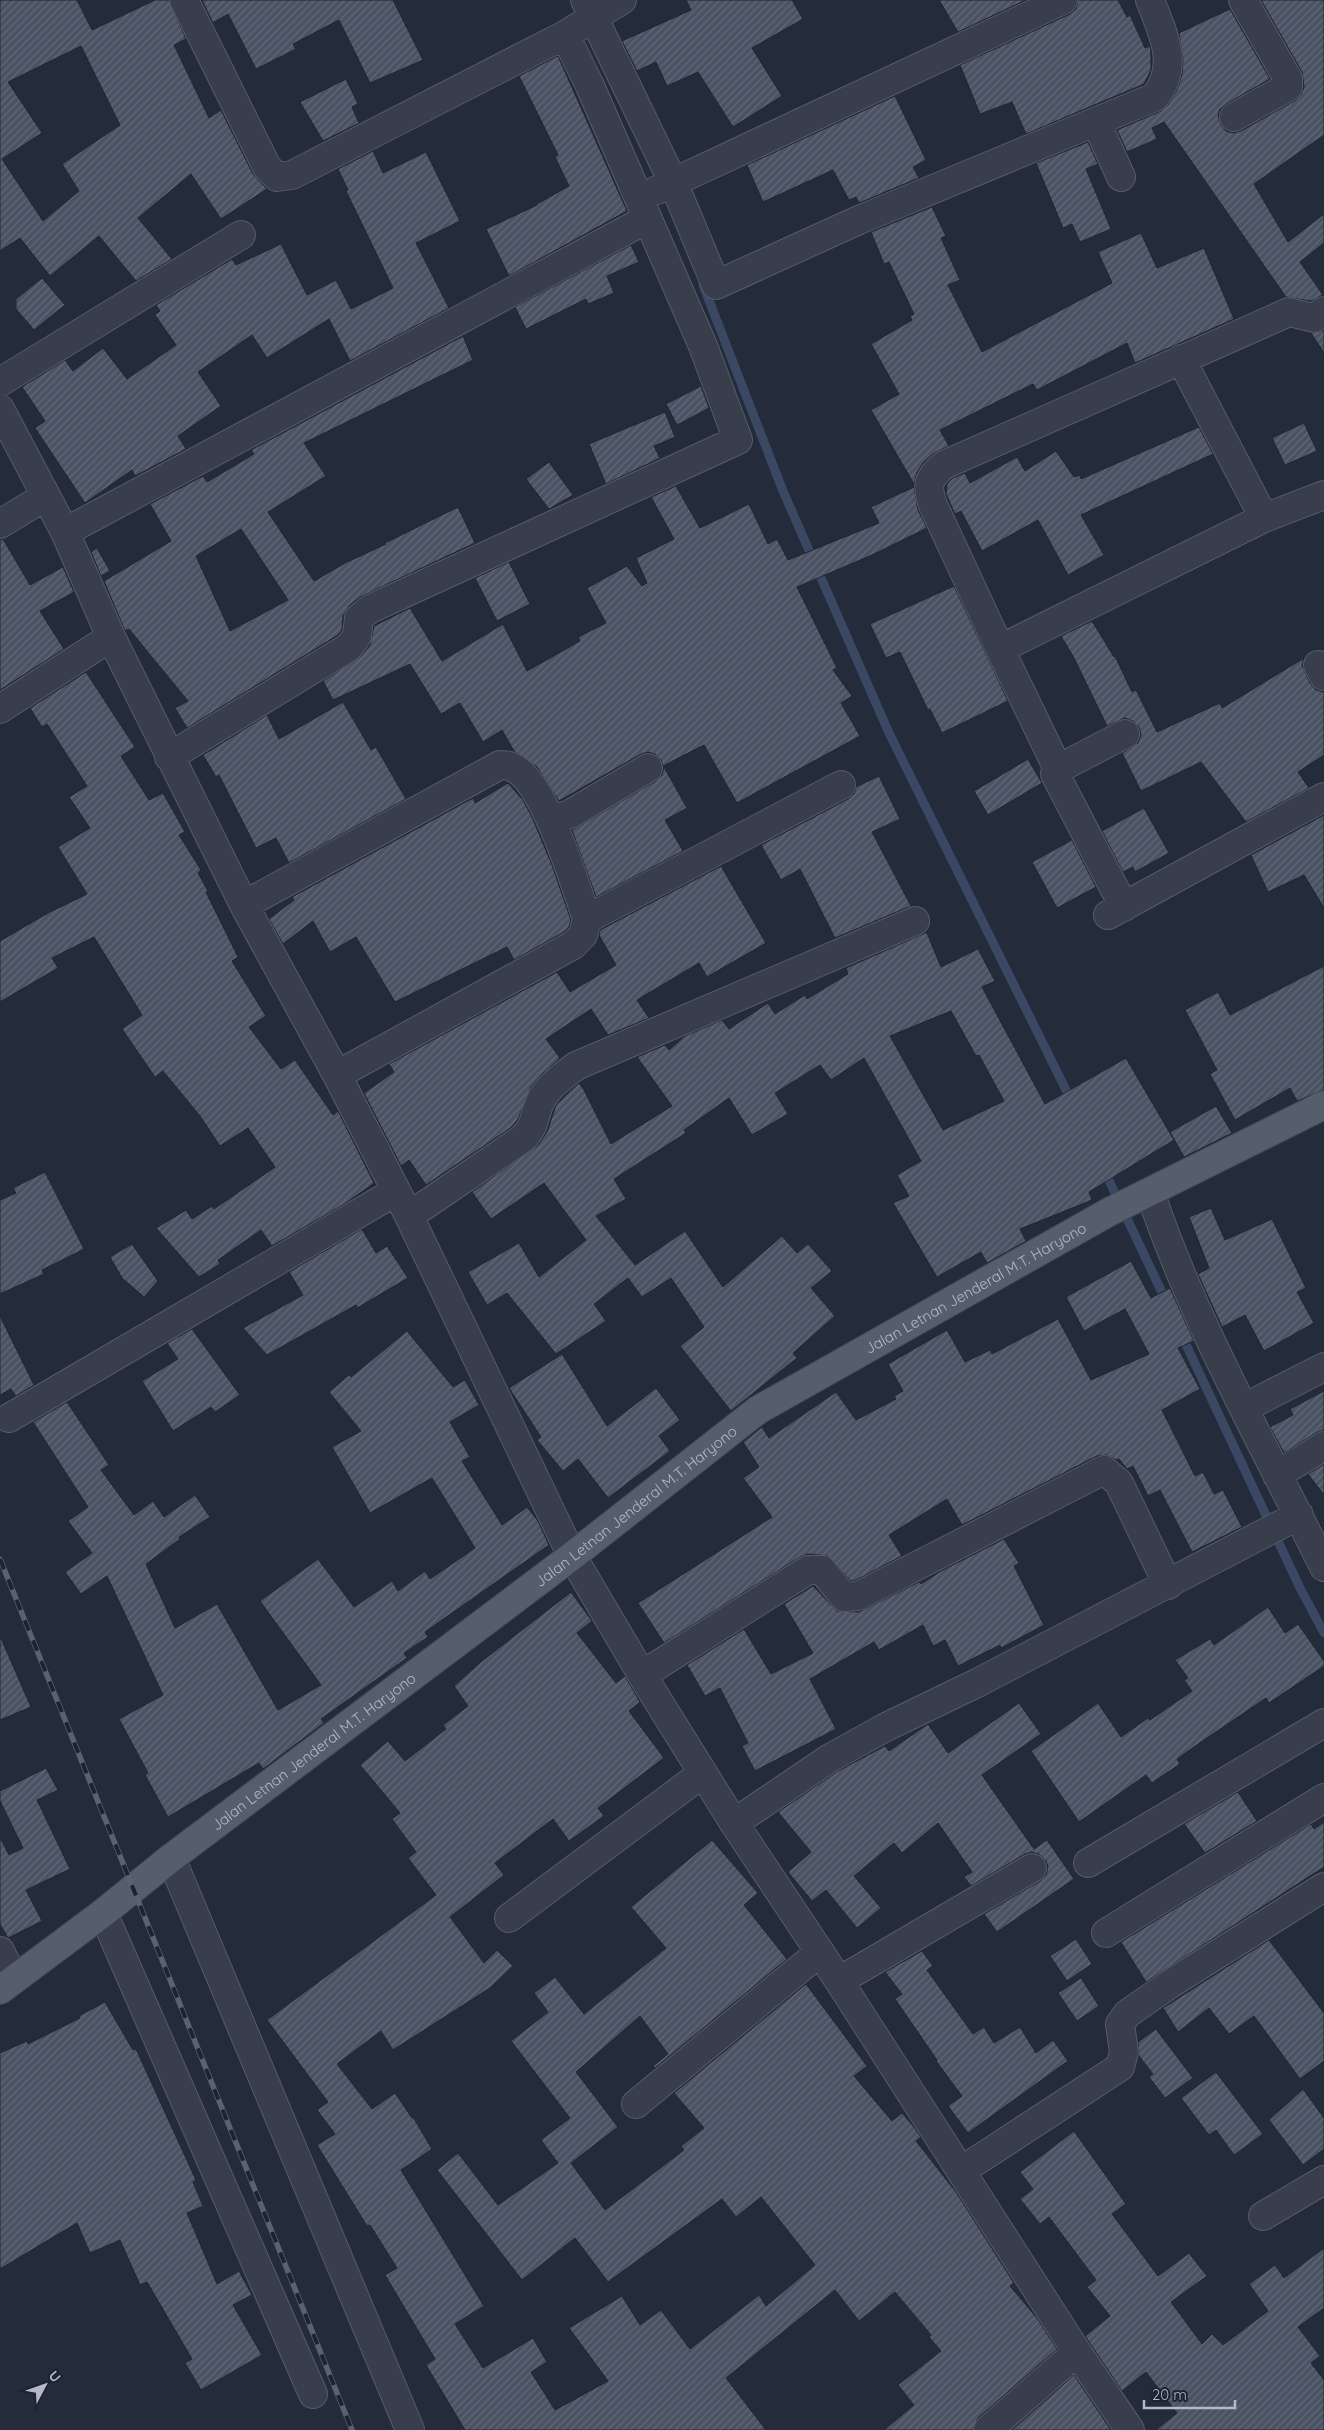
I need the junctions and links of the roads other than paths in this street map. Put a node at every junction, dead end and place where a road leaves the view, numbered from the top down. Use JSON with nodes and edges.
{"nodes":[{"id":1,"x":184,"y":0,"type":"edge"},
{"id":2,"x":622,"y":0,"type":"edge"},
{"id":3,"x":1063,"y":0,"type":"edge"},
{"id":4,"x":1150,"y":0,"type":"edge"},
{"id":5,"x":1243,"y":0,"type":"edge"},
{"id":6,"x":582,"y":20,"type":"edge"},
{"id":7,"x":1234,"y":117,"type":"dead end"},
{"id":8,"x":1096,"y":122,"type":"junction"},
{"id":9,"x":1121,"y":177,"type":"dead end"},
{"id":10,"x":671,"y":183,"type":"junction"},
{"id":11,"x":642,"y":205,"type":"junction"},
{"id":12,"x":241,"y":235,"type":"dead end"},
{"id":13,"x":1324,"y":311,"type":"edge"},
{"id":14,"x":1181,"y":359,"type":"junction"},
{"id":15,"x":0,"y":382,"type":"edge"},
{"id":16,"x":0,"y":409,"type":"edge"},
{"id":17,"x":1324,"y":495,"type":"edge"},
{"id":18,"x":46,"y":496,"type":"junction"},
{"id":19,"x":1264,"y":518,"type":"junction"},
{"id":20,"x":0,"y":524,"type":"edge"},
{"id":21,"x":65,"y":532,"type":"junction"},
{"id":22,"x":111,"y":637,"type":"junction"},
{"id":23,"x":1000,"y":649,"type":"junction"},
{"id":24,"x":0,"y":709,"type":"edge"},
{"id":25,"x":1125,"y":734,"type":"dead end"},
{"id":26,"x":169,"y":757,"type":"junction"},
{"id":27,"x":648,"y":768,"type":"dead end"},
{"id":28,"x":1058,"y":769,"type":"junction"},
{"id":29,"x":841,"y":785,"type":"dead end"},
{"id":30,"x":1324,"y":797,"type":"edge"},
{"id":31,"x":552,"y":820,"type":"junction"},
{"id":32,"x":244,"y":905,"type":"junction"},
{"id":33,"x":587,"y":919,"type":"junction"},
{"id":34,"x":915,"y":921,"type":"dead end"},
{"id":35,"x":337,"y":1075,"type":"junction"},
{"id":36,"x":1324,"y":1105,"type":"edge"},
{"id":37,"x":395,"y":1192,"type":"junction"},
{"id":38,"x":1145,"y":1194,"type":"junction"},
{"id":39,"x":408,"y":1216,"type":"junction"},
{"id":40,"x":1324,"y":1367,"type":"edge"},
{"id":41,"x":1244,"y":1408,"type":"junction"},
{"id":42,"x":9,"y":1418,"type":"dead end"},
{"id":43,"x":1324,"y":1446,"type":"edge"},
{"id":44,"x":1277,"y":1474,"type":"junction"},
{"id":45,"x":1282,"y":1525,"type":"junction"},
{"id":46,"x":572,"y":1556,"type":"junction"},
{"id":47,"x":1324,"y":1567,"type":"edge"},
{"id":48,"x":1168,"y":1585,"type":"junction"},
{"id":49,"x":642,"y":1675,"type":"junction"},
{"id":50,"x":1324,"y":1724,"type":"edge"},
{"id":51,"x":703,"y":1772,"type":"junction"},
{"id":52,"x":1324,"y":1798,"type":"edge"},
{"id":53,"x":734,"y":1823,"type":"junction"},
{"id":54,"x":171,"y":1858,"type":"junction"},
{"id":55,"x":1088,"y":1862,"type":"dead end"},
{"id":56,"x":1032,"y":1868,"type":"dead end"},
{"id":57,"x":1324,"y":1887,"type":"edge"},
{"id":58,"x":103,"y":1913,"type":"junction"},
{"id":59,"x":509,"y":1918,"type":"dead end"},
{"id":60,"x":1106,"y":1933,"type":"dead end"},
{"id":61,"x":0,"y":1951,"type":"edge"},
{"id":62,"x":820,"y":1952,"type":"junction"},
{"id":63,"x":839,"y":1981,"type":"junction"},
{"id":64,"x":7,"y":1985,"type":"edge"},
{"id":65,"x":636,"y":2104,"type":"dead end"},
{"id":66,"x":961,"y":2171,"type":"junction"},
{"id":67,"x":1324,"y":2180,"type":"edge"},
{"id":68,"x":1263,"y":2216,"type":"dead end"},
{"id":69,"x":1077,"y":2352,"type":"junction"},
{"id":70,"x":313,"y":2394,"type":"dead end"},
{"id":71,"x":410,"y":2430,"type":"edge"},
{"id":72,"x":988,"y":2430,"type":"edge"},
{"id":73,"x":1130,"y":2430,"type":"edge"}],
"edges":[{"from":1,"to":6,"type":"street"},
{"from":2,"to":6,"type":"street"},
{"from":3,"to":10,"type":"street"},
{"from":4,"to":8,"type":"street"},
{"from":5,"to":7,"type":"street"},
{"from":6,"to":10,"type":"street"},
{"from":6,"to":11,"type":"street"},
{"from":8,"to":9,"type":"street"},
{"from":8,"to":10,"type":"street"},
{"from":10,"to":11,"type":"street"},
{"from":11,"to":21,"type":"street"},
{"from":11,"to":26,"type":"street"},
{"from":12,"to":15,"type":"street"},
{"from":13,"to":14,"type":"street"},
{"from":14,"to":19,"type":"street"},
{"from":14,"to":23,"type":"street"},
{"from":16,"to":18,"type":"street"},
{"from":17,"to":19,"type":"street"},
{"from":18,"to":20,"type":"street"},
{"from":18,"to":21,"type":"street"},
{"from":19,"to":23,"type":"street"},
{"from":21,"to":22,"type":"street"},
{"from":22,"to":24,"type":"street"},
{"from":22,"to":26,"type":"street"},
{"from":23,"to":28,"type":"street"},
{"from":25,"to":28,"type":"street"},
{"from":26,"to":32,"type":"street"},
{"from":27,"to":31,"type":"street"},
{"from":28,"to":30,"type":"street"},
{"from":29,"to":33,"type":"street"},
{"from":31,"to":32,"type":"street"},
{"from":31,"to":33,"type":"street"},
{"from":32,"to":35,"type":"street"},
{"from":33,"to":35,"type":"street"},
{"from":34,"to":39,"type":"street"},
{"from":35,"to":37,"type":"street"},
{"from":36,"to":38,"type":"main road","name":"Jalan Letnan Jenderal M.T. Haryono"},
{"from":37,"to":39,"type":"street"},
{"from":37,"to":42,"type":"street"},
{"from":38,"to":41,"type":"street"},
{"from":38,"to":46,"type":"main road","name":"Jalan Letnan Jenderal M.T. Haryono"},
{"from":39,"to":46,"type":"street"},
{"from":40,"to":41,"type":"street"},
{"from":41,"to":44,"type":"street"},
{"from":43,"to":44,"type":"street"},
{"from":44,"to":45,"type":"street"},
{"from":45,"to":47,"type":"street"},
{"from":45,"to":48,"type":"street"},
{"from":46,"to":49,"type":"street"},
{"from":46,"to":54,"type":"main road","name":"Jalan Letnan Jenderal M.T. Haryono"},
{"from":48,"to":49,"type":"street"},
{"from":48,"to":53,"type":"street"},
{"from":49,"to":51,"type":"street"},
{"from":50,"to":55,"type":"street"},
{"from":51,"to":53,"type":"street"},
{"from":51,"to":59,"type":"street"},
{"from":52,"to":60,"type":"street"},
{"from":53,"to":62,"type":"street"},
{"from":54,"to":58,"type":"main road","name":"Jalan Letnan Jenderal M.T. Haryono"},
{"from":54,"to":71,"type":"street"},
{"from":56,"to":63,"type":"street"},
{"from":57,"to":66,"type":"street"},
{"from":58,"to":64,"type":"main road","name":"Jalan Letnan Jenderal M.T. Haryono"},
{"from":58,"to":70,"type":"street"},
{"from":61,"to":64,"type":"street"},
{"from":62,"to":63,"type":"street"},
{"from":62,"to":65,"type":"street"},
{"from":63,"to":66,"type":"street"},
{"from":66,"to":69,"type":"street"},
{"from":67,"to":68,"type":"street"},
{"from":69,"to":72,"type":"street"},
{"from":69,"to":73,"type":"street"}]}
